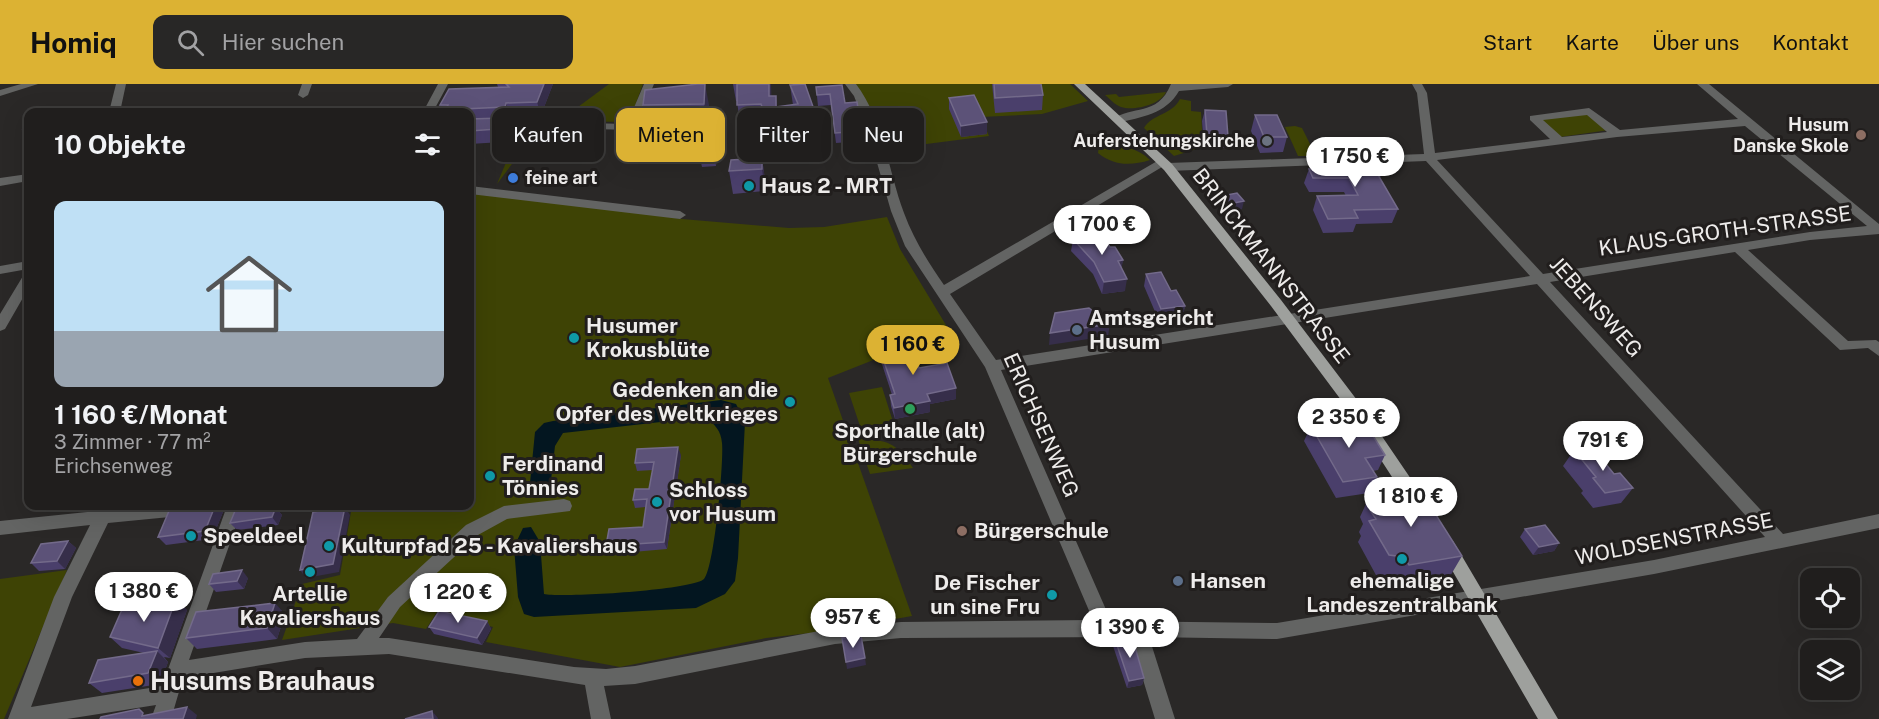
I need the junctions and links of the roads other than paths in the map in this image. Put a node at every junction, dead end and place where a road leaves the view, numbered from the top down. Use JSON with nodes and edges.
{"nodes":[{"id":1,"x":33,"y":84,"type":"edge"},
{"id":2,"x":121,"y":84,"type":"edge"},
{"id":3,"x":307,"y":84,"type":"edge"},
{"id":4,"x":443,"y":84,"type":"edge"},
{"id":5,"x":649,"y":84,"type":"edge"},
{"id":6,"x":850,"y":84,"type":"edge"},
{"id":7,"x":1079,"y":84,"type":"edge"},
{"id":8,"x":1228,"y":84,"type":"edge"},
{"id":9,"x":1417,"y":84,"type":"edge"},
{"id":10,"x":1702,"y":84,"type":"edge"},
{"id":11,"x":1176,"y":86,"type":"edge"},
{"id":12,"x":0,"y":93,"type":"edge"},
{"id":13,"x":303,"y":95,"type":"dead end"},
{"id":14,"x":115,"y":108,"type":"edge"},
{"id":15,"x":430,"y":108,"type":"edge"},
{"id":16,"x":1118,"y":120,"type":"junction"},
{"id":17,"x":1747,"y":122,"type":"junction"},
{"id":18,"x":474,"y":127,"type":"edge"},
{"id":19,"x":1617,"y":134,"type":"junction"},
{"id":20,"x":1559,"y":141,"type":"junction"},
{"id":21,"x":1430,"y":157,"type":"junction"},
{"id":22,"x":1166,"y":165,"type":"junction"},
{"id":23,"x":24,"y":179,"type":"edge"},
{"id":24,"x":0,"y":182,"type":"edge"},
{"id":25,"x":474,"y":190,"type":"edge"},
{"id":26,"x":1852,"y":208,"type":"junction"},
{"id":27,"x":680,"y":215,"type":"dead end"},
{"id":28,"x":1879,"y":216,"type":"edge"},
{"id":29,"x":1879,"y":230,"type":"edge"},
{"id":30,"x":1737,"y":247,"type":"junction"},
{"id":31,"x":24,"y":266,"type":"edge"},
{"id":32,"x":0,"y":270,"type":"edge"},
{"id":33,"x":1542,"y":279,"type":"junction"},
{"id":34,"x":24,"y":286,"type":"edge"},
{"id":35,"x":943,"y":292,"type":"junction"},
{"id":36,"x":1287,"y":320,"type":"junction"},
{"id":37,"x":0,"y":326,"type":"edge"},
{"id":38,"x":1875,"y":347,"type":"edge"},
{"id":39,"x":992,"y":366,"type":"junction"},
{"id":40,"x":564,"y":506,"type":"dead end"},
{"id":41,"x":140,"y":510,"type":"edge"},
{"id":42,"x":234,"y":510,"type":"edge"},
{"id":43,"x":104,"y":512,"type":"edge"},
{"id":44,"x":1879,"y":521,"type":"edge"},
{"id":45,"x":0,"y":528,"type":"edge"},
{"id":46,"x":1780,"y":542,"type":"junction"},
{"id":47,"x":1476,"y":598,"type":"junction"},
{"id":48,"x":1106,"y":629,"type":"junction"},
{"id":49,"x":1137,"y":629,"type":"junction"},
{"id":50,"x":362,"y":646,"type":"junction"},
{"id":51,"x":176,"y":671,"type":"junction"},
{"id":52,"x":593,"y":677,"type":"junction"},
{"id":53,"x":169,"y":694,"type":"junction"},
{"id":54,"x":17,"y":718,"type":"edge"},
{"id":55,"x":161,"y":719,"type":"edge"},
{"id":56,"x":601,"y":719,"type":"edge"},
{"id":57,"x":1165,"y":719,"type":"edge"},
{"id":58,"x":1548,"y":719,"type":"edge"}],
"edges":[{"from":1,"to":12,"type":"street"},
{"from":2,"to":14,"type":"street"},
{"from":3,"to":13,"type":"street"},
{"from":4,"to":15,"type":"street"},
{"from":5,"to":18,"type":"street"},
{"from":6,"to":35,"type":"street","name":"ERICHSENWEG"},
{"from":7,"to":16,"type":"main road","name":"BRINCKMANNSTRASSE"},
{"from":8,"to":11,"type":"street"},
{"from":9,"to":21,"type":"street"},
{"from":10,"to":17,"type":"street"},
{"from":11,"to":16,"type":"street"},
{"from":16,"to":22,"type":"main road","name":"BRINCKMANNSTRASSE"},
{"from":17,"to":19,"type":"street"},
{"from":17,"to":26,"type":"street"},
{"from":19,"to":20,"type":"street"},
{"from":19,"to":20,"type":"street"},
{"from":20,"to":21,"type":"street"},
{"from":21,"to":22,"type":"street"},
{"from":21,"to":33,"type":"street","name":"JEBENSWEG"},
{"from":22,"to":35,"type":"street"},
{"from":22,"to":36,"type":"main road","name":"BRINCKMANNSTRASSE"},
{"from":23,"to":24,"type":"street"},
{"from":25,"to":27,"type":"street"},
{"from":26,"to":28,"type":"street","name":"KLAUS-GROTH-STRASSE"},
{"from":26,"to":29,"type":"street"},
{"from":29,"to":30,"type":"street","name":"KLAUS-GROTH-STRASSE"},
{"from":30,"to":33,"type":"street","name":"KLAUS-GROTH-STRASSE"},
{"from":30,"to":38,"type":"street"},
{"from":31,"to":32,"type":"street"},
{"from":33,"to":36,"type":"street","name":"KLAUS-GROTH-STRASSE"},
{"from":33,"to":46,"type":"street","name":"JEBENSWEG"},
{"from":34,"to":37,"type":"street"},
{"from":35,"to":39,"type":"street","name":"ERICHSENWEG"},
{"from":36,"to":39,"type":"street","name":"KLAUS-GROTH-STRASSE"},
{"from":36,"to":47,"type":"main road","name":"BRINCKMANNSTRASSE"},
{"from":39,"to":48,"type":"street","name":"ERICHSENWEG"},
{"from":40,"to":50,"type":"street"},
{"from":41,"to":43,"type":"street"},
{"from":42,"to":51,"type":"street"},
{"from":43,"to":45,"type":"street"},
{"from":43,"to":54,"type":"street"},
{"from":44,"to":46,"type":"street","name":"WOLDSENSTRASSE"},
{"from":46,"to":47,"type":"street","name":"WOLDSENSTRASSE"},
{"from":47,"to":49,"type":"street","name":"WOLDSENSTRASSE"},
{"from":47,"to":58,"type":"main road","name":"BRINCKMANNSTRASSE"},
{"from":48,"to":49,"type":"street","name":"WOLDSENSTRASSE"},
{"from":48,"to":52,"type":"street","name":"WOLDSENSTRASSE"},
{"from":49,"to":57,"type":"street"},
{"from":50,"to":51,"type":"street","name":"WOLDSENSTRASSE"},
{"from":50,"to":52,"type":"street","name":"WOLDSENSTRASSE"},
{"from":51,"to":53,"type":"street"},
{"from":52,"to":56,"type":"street"},
{"from":53,"to":54,"type":"street"},
{"from":53,"to":55,"type":"street"}]}
